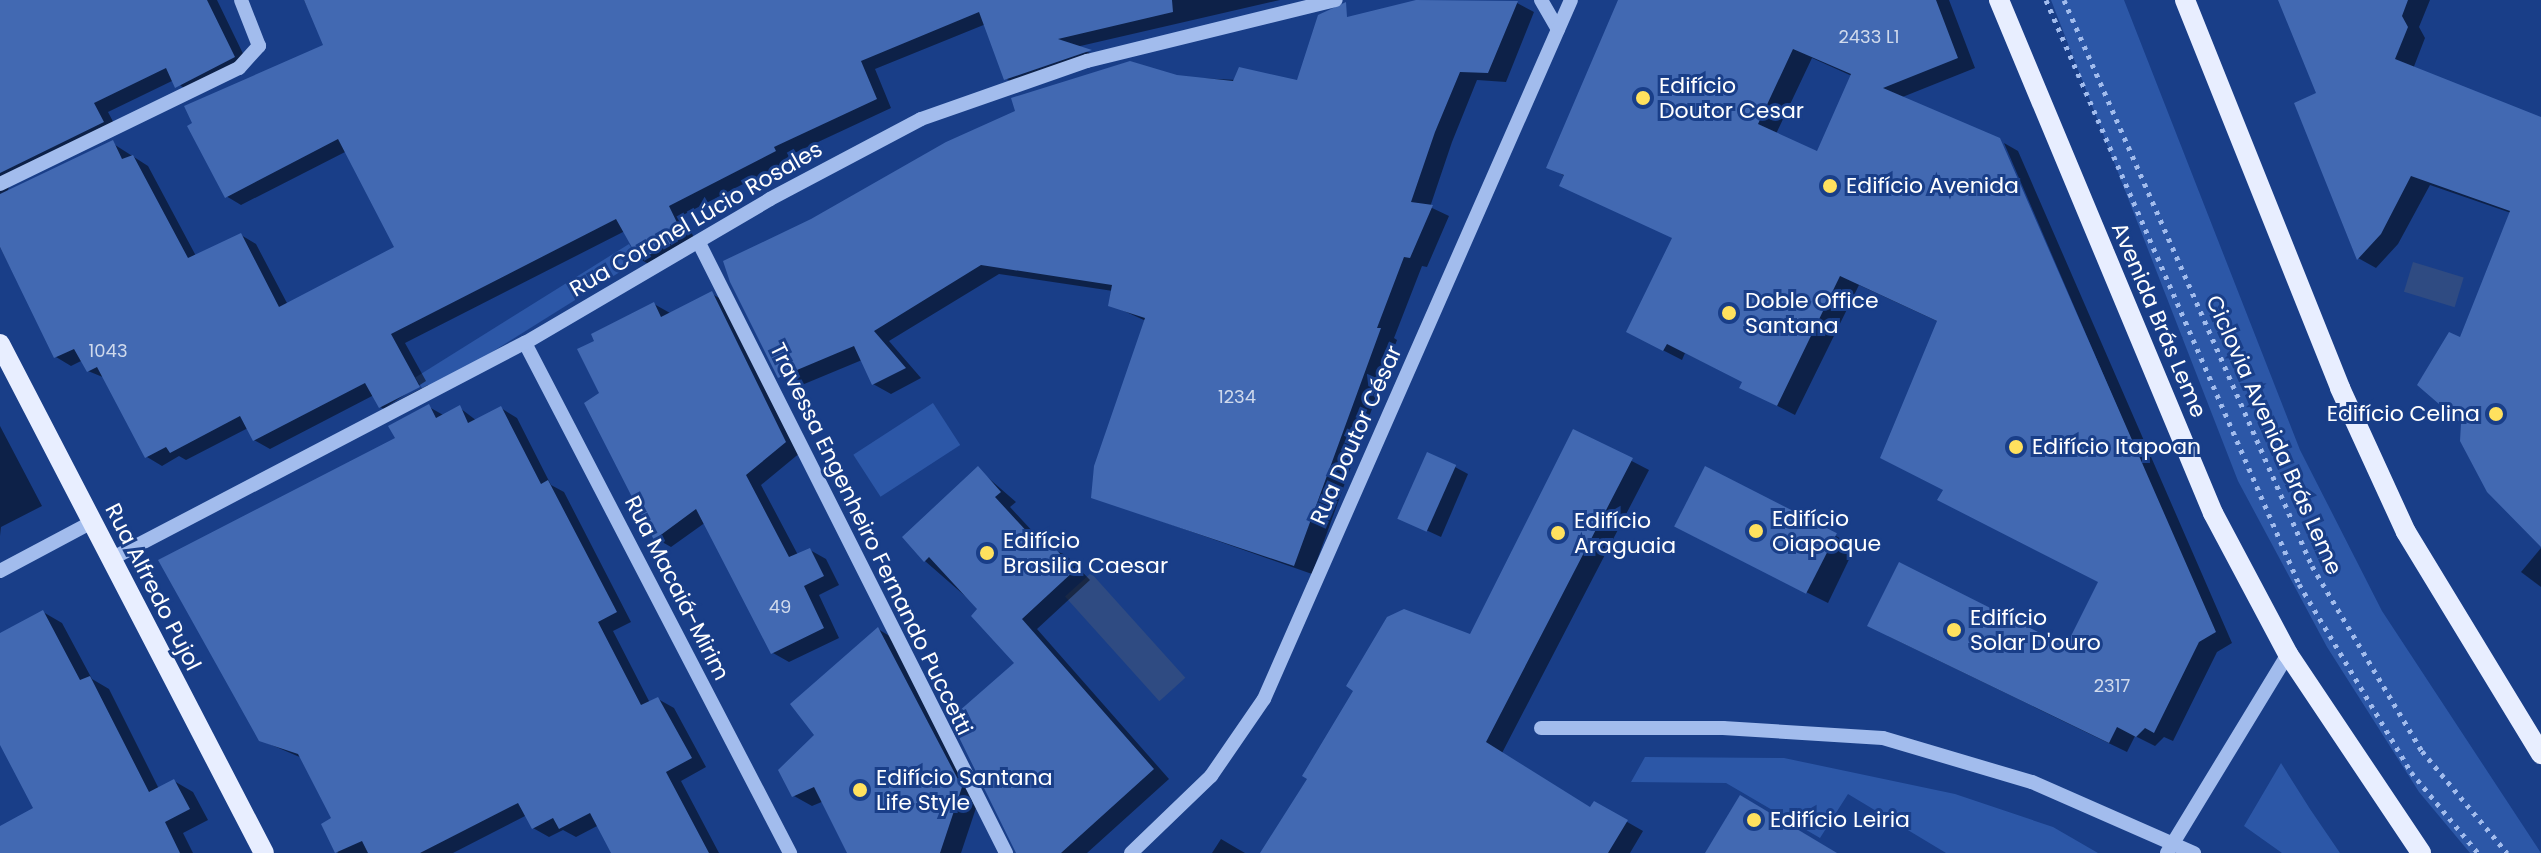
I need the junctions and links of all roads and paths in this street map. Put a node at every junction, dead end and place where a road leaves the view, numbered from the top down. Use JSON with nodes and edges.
{"nodes":[{"id":1,"x":241,"y":0,"type":"edge"},
{"id":2,"x":1336,"y":0,"type":"edge"},
{"id":3,"x":1541,"y":0,"type":"edge"},
{"id":4,"x":1571,"y":0,"type":"edge"},
{"id":5,"x":1999,"y":0,"type":"edge"},
{"id":6,"x":2046,"y":0,"type":"edge"},
{"id":7,"x":2064,"y":0,"type":"edge"},
{"id":8,"x":2185,"y":0,"type":"edge"},
{"id":9,"x":1558,"y":29,"type":"junction"},
{"id":10,"x":0,"y":184,"type":"edge"},
{"id":11,"x":699,"y":243,"type":"junction"},
{"id":12,"x":525,"y":343,"type":"junction"},
{"id":13,"x":0,"y":344,"type":"edge"},
{"id":14,"x":92,"y":522,"type":"junction"},
{"id":15,"x":111,"y":559,"type":"junction"},
{"id":16,"x":0,"y":571,"type":"edge"},
{"id":17,"x":2288,"y":654,"type":"junction"},
{"id":18,"x":1541,"y":728,"type":"dead end"},
{"id":19,"x":2541,"y":754,"type":"edge"},
{"id":20,"x":2171,"y":847,"type":"edge"},
{"id":21,"x":264,"y":853,"type":"edge"},
{"id":22,"x":790,"y":853,"type":"edge"},
{"id":23,"x":1006,"y":853,"type":"edge"},
{"id":24,"x":1131,"y":853,"type":"edge"},
{"id":25,"x":2194,"y":853,"type":"edge"},
{"id":26,"x":2421,"y":853,"type":"edge"},
{"id":27,"x":2478,"y":853,"type":"edge"},
{"id":28,"x":2507,"y":853,"type":"edge"}],
"edges":[{"from":1,"to":10,"type":"street"},
{"from":2,"to":11,"type":"street","name":"Rua Coronel Lúcio Rosales"},
{"from":3,"to":9,"type":"street"},
{"from":4,"to":9,"type":"street","name":"Rua Doutor César"},
{"from":5,"to":17,"type":"main road","name":"Avenida Brás Leme"},
{"from":6,"to":27,"type":"path"},
{"from":7,"to":28,"type":"path","name":"Ciclovia Avenida Brás Leme"},
{"from":8,"to":19,"type":"main road"},
{"from":9,"to":24,"type":"street","name":"Rua Doutor César"},
{"from":11,"to":12,"type":"street","name":"Rua Coronel Lúcio Rosales"},
{"from":11,"to":23,"type":"street","name":"Travessa Engenheiro Fernando Puccetti"},
{"from":12,"to":15,"type":"street","name":"Rua Coronel Lúcio Rosales"},
{"from":12,"to":22,"type":"street","name":"Rua Macaiá-Mirim"},
{"from":13,"to":14,"type":"main road","name":"Rua Alfredo Pujol"},
{"from":14,"to":15,"type":"main road","name":"Rua Alfredo Pujol"},
{"from":14,"to":16,"type":"street"},
{"from":15,"to":21,"type":"main road","name":"Rua Alfredo Pujol"},
{"from":17,"to":20,"type":"street"},
{"from":17,"to":26,"type":"main road","name":"Avenida Brás Leme"},
{"from":18,"to":20,"type":"street"},
{"from":20,"to":25,"type":"street"}]}
